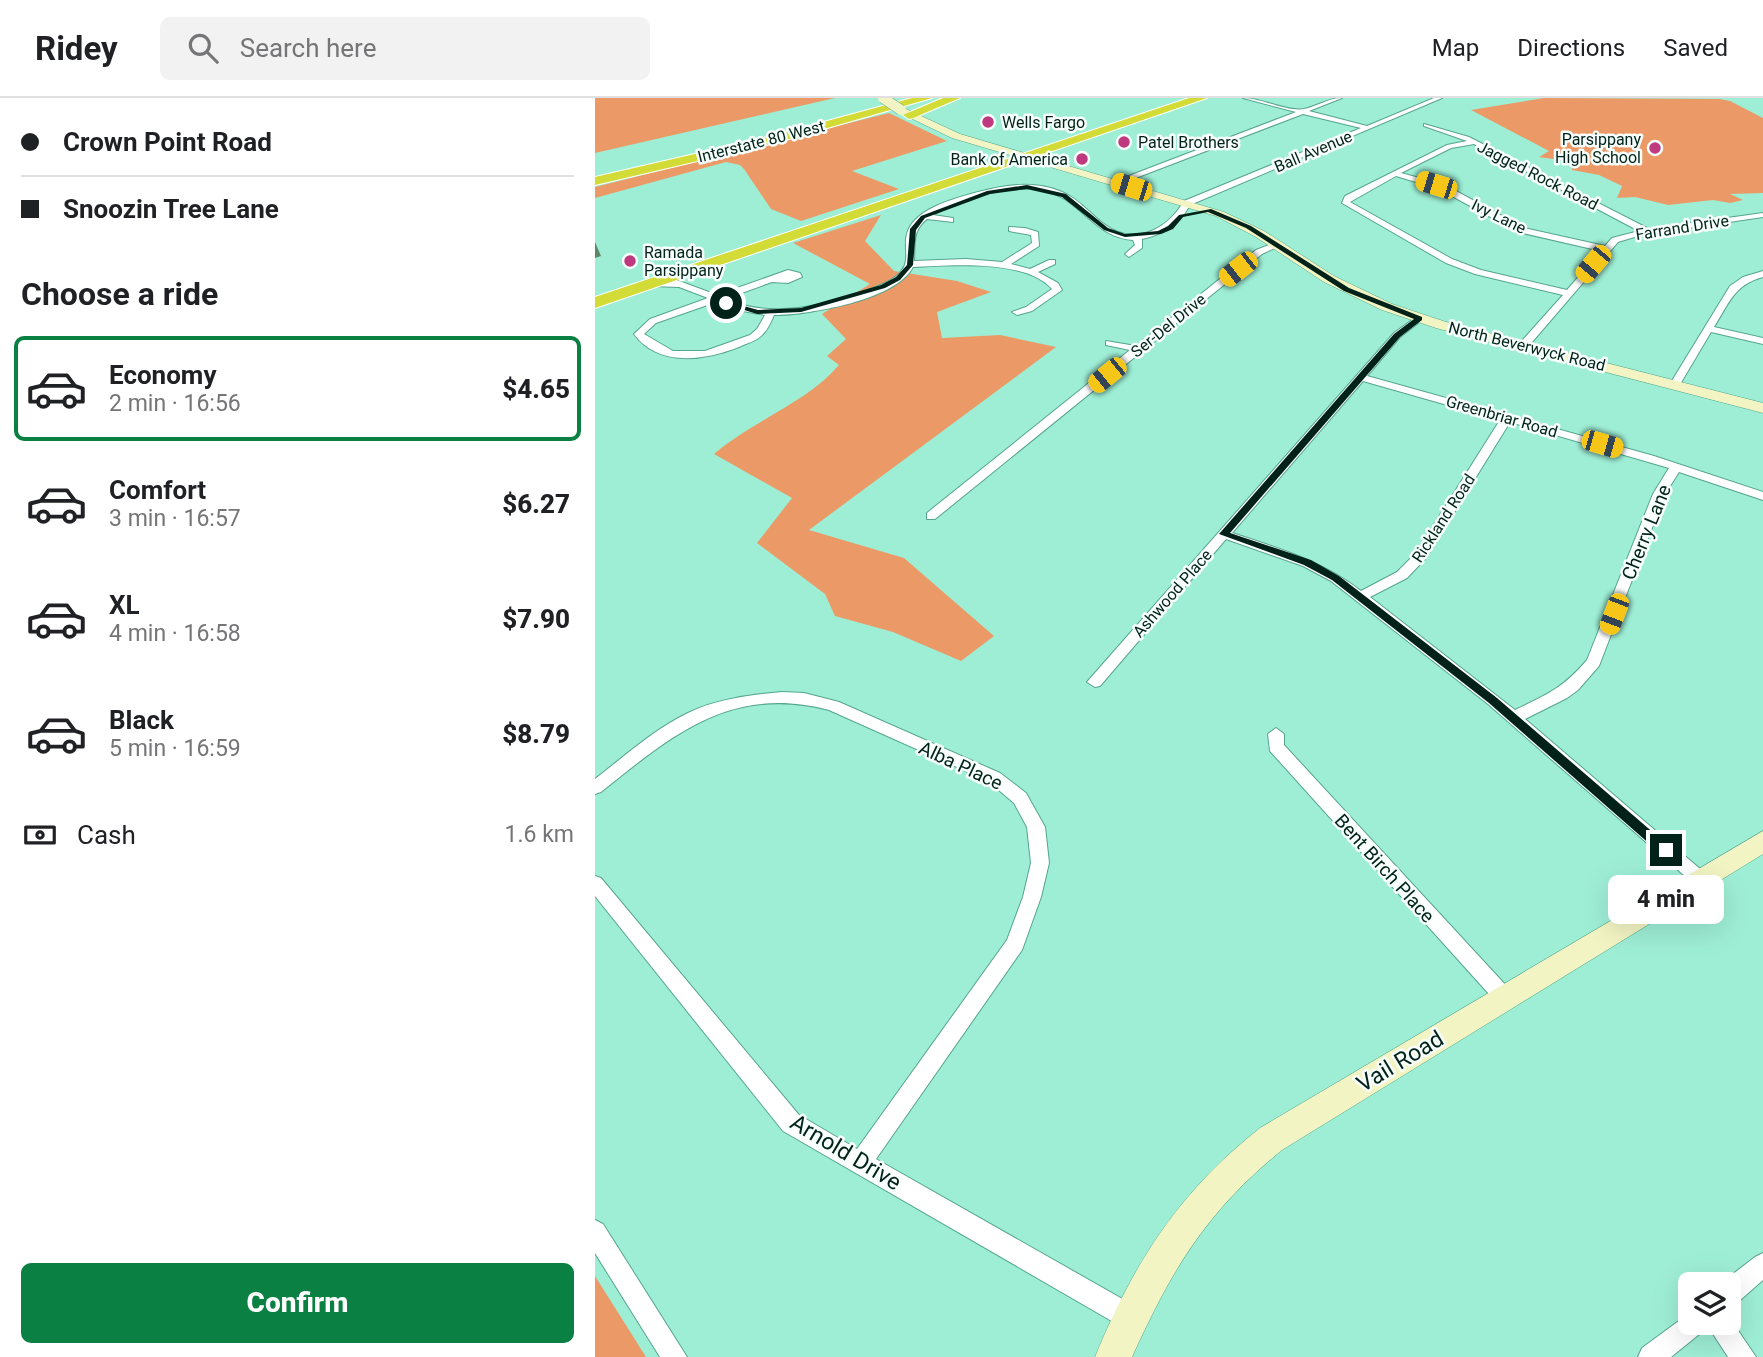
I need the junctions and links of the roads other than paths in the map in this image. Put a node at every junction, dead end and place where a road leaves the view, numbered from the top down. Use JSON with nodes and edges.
{"nodes":[{"id":1,"x":883,"y":98,"type":"edge"},
{"id":2,"x":926,"y":98,"type":"edge"},
{"id":3,"x":954,"y":98,"type":"edge"},
{"id":4,"x":1186,"y":98,"type":"edge"},
{"id":5,"x":1201,"y":98,"type":"edge"},
{"id":6,"x":1246,"y":98,"type":"edge"},
{"id":7,"x":1339,"y":98,"type":"edge"},
{"id":8,"x":1439,"y":98,"type":"edge"},
{"id":9,"x":905,"y":108,"type":"edge"},
{"id":10,"x":1303,"y":112,"type":"junction"},
{"id":11,"x":1426,"y":125,"type":"dead end"},
{"id":12,"x":1369,"y":128,"type":"junction"},
{"id":13,"x":1474,"y":142,"type":"junction"},
{"id":14,"x":1022,"y":155,"type":"junction"},
{"id":15,"x":595,"y":168,"type":"edge"},
{"id":16,"x":595,"y":174,"type":"edge"},
{"id":17,"x":1395,"y":174,"type":"junction"},
{"id":18,"x":595,"y":181,"type":"edge"},
{"id":19,"x":1117,"y":182,"type":"junction"},
{"id":20,"x":971,"y":198,"type":"junction"},
{"id":21,"x":989,"y":205,"type":"dead end"},
{"id":22,"x":1184,"y":209,"type":"junction"},
{"id":23,"x":1763,"y":215,"type":"edge"},
{"id":24,"x":925,"y":216,"type":"junction"},
{"id":25,"x":950,"y":220,"type":"dead end"},
{"id":26,"x":1012,"y":229,"type":"dead end"},
{"id":27,"x":1648,"y":232,"type":"junction"},
{"id":28,"x":1137,"y":236,"type":"junction"},
{"id":29,"x":1277,"y":245,"type":"junction"},
{"id":30,"x":1606,"y":249,"type":"junction"},
{"id":31,"x":1129,"y":254,"type":"dead end"},
{"id":32,"x":1052,"y":262,"type":"dead end"},
{"id":33,"x":910,"y":264,"type":"junction"},
{"id":34,"x":1005,"y":264,"type":"junction"},
{"id":35,"x":706,"y":266,"type":"junction"},
{"id":36,"x":1029,"y":273,"type":"junction"},
{"id":37,"x":1763,"y":274,"type":"edge"},
{"id":38,"x":771,"y":279,"type":"dead end"},
{"id":39,"x":652,"y":284,"type":"junction"},
{"id":40,"x":690,"y":285,"type":"junction"},
{"id":41,"x":1568,"y":293,"type":"junction"},
{"id":42,"x":595,"y":296,"type":"edge"},
{"id":43,"x":717,"y":298,"type":"junction"},
{"id":44,"x":595,"y":303,"type":"edge"},
{"id":45,"x":771,"y":312,"type":"junction"},
{"id":46,"x":1017,"y":312,"type":"dead end"},
{"id":47,"x":1419,"y":318,"type":"junction"},
{"id":48,"x":1709,"y":329,"type":"junction"},
{"id":49,"x":1763,"y":341,"type":"edge"},
{"id":50,"x":1110,"y":342,"type":"dead end"},
{"id":51,"x":1523,"y":346,"type":"junction"},
{"id":52,"x":1138,"y":349,"type":"junction"},
{"id":53,"x":1361,"y":377,"type":"junction"},
{"id":54,"x":1675,"y":384,"type":"junction"},
{"id":55,"x":1763,"y":408,"type":"edge"},
{"id":56,"x":1507,"y":418,"type":"junction"},
{"id":57,"x":1676,"y":466,"type":"junction"},
{"id":58,"x":1763,"y":496,"type":"edge"},
{"id":59,"x":931,"y":516,"type":"dead end"},
{"id":60,"x":1224,"y":534,"type":"junction"},
{"id":61,"x":1360,"y":597,"type":"junction"},
{"id":62,"x":1095,"y":682,"type":"dead end"},
{"id":63,"x":1512,"y":718,"type":"junction"},
{"id":64,"x":1276,"y":734,"type":"dead end"},
{"id":65,"x":595,"y":788,"type":"edge"},
{"id":66,"x":1763,"y":841,"type":"edge"},
{"id":67,"x":1700,"y":880,"type":"junction"},
{"id":68,"x":595,"y":883,"type":"edge"},
{"id":69,"x":1505,"y":998,"type":"junction"},
{"id":70,"x":861,"y":1162,"type":"junction"},
{"id":71,"x":595,"y":1232,"type":"edge"},
{"id":72,"x":1763,"y":1265,"type":"edge"},
{"id":73,"x":1741,"y":1283,"type":"edge"},
{"id":74,"x":1131,"y":1318,"type":"junction"},
{"id":75,"x":1678,"y":1335,"type":"edge"},
{"id":76,"x":1727,"y":1335,"type":"edge"},
{"id":77,"x":674,"y":1357,"type":"edge"},
{"id":78,"x":1113,"y":1357,"type":"edge"},
{"id":79,"x":1651,"y":1357,"type":"edge"},
{"id":80,"x":1743,"y":1357,"type":"edge"}],
"edges":[{"from":1,"to":9,"type":"street","name":"North Beverwyck Road","bridge":true},
{"from":1,"to":15,"type":"highway"},
{"from":2,"to":18,"type":"highway","name":"Interstate 80 West"},
{"from":3,"to":9,"type":"highway"},
{"from":4,"to":14,"type":"highway"},
{"from":5,"to":14,"type":"highway"},
{"from":6,"to":10,"type":"street"},
{"from":7,"to":10,"type":"street"},
{"from":8,"to":12,"type":"street","name":"Ball Avenue"},
{"from":9,"to":14,"type":"street","name":"North Beverwyck Road"},
{"from":9,"to":16,"type":"highway"},
{"from":10,"to":12,"type":"street"},
{"from":10,"to":19,"type":"street"},
{"from":11,"to":13,"type":"street","name":"Jagged Rock Road"},
{"from":12,"to":22,"type":"street","name":"Ball Avenue"},
{"from":13,"to":17,"type":"street"},
{"from":13,"to":27,"type":"street","name":"Jagged Rock Road"},
{"from":14,"to":19,"type":"street","name":"North Beverwyck Road"},
{"from":14,"to":35,"type":"highway"},
{"from":14,"to":42,"type":"highway"},
{"from":17,"to":30,"type":"street","name":"Ivy Lane"},
{"from":17,"to":41,"type":"street"},
{"from":19,"to":22,"type":"street","name":"North Beverwyck Road"},
{"from":20,"to":21,"type":"street"},
{"from":20,"to":24,"type":"street"},
{"from":20,"to":28,"type":"street"},
{"from":22,"to":28,"type":"street","name":"Ball Avenue"},
{"from":22,"to":29,"type":"street","name":"North Beverwyck Road"},
{"from":23,"to":27,"type":"street","name":"Farrand Drive"},
{"from":24,"to":25,"type":"street"},
{"from":24,"to":33,"type":"street"},
{"from":26,"to":34,"type":"street"},
{"from":27,"to":30,"type":"street","name":"Farrand Drive"},
{"from":28,"to":31,"type":"street"},
{"from":29,"to":47,"type":"street","name":"North Beverwyck Road"},
{"from":29,"to":52,"type":"street","name":"Ser-Del Drive"},
{"from":30,"to":41,"type":"street","name":"Farrand Drive"},
{"from":32,"to":36,"type":"street"},
{"from":33,"to":34,"type":"street"},
{"from":33,"to":45,"type":"street"},
{"from":34,"to":36,"type":"street"},
{"from":35,"to":39,"type":"highway"},
{"from":35,"to":40,"type":"street"},
{"from":36,"to":46,"type":"street"},
{"from":37,"to":48,"type":"street"},
{"from":38,"to":43,"type":"street"},
{"from":39,"to":40,"type":"street"},
{"from":39,"to":44,"type":"highway"},
{"from":40,"to":43,"type":"street"},
{"from":41,"to":51,"type":"street","name":"Farrand Drive"},
{"from":43,"to":45,"type":"street"},
{"from":43,"to":45,"type":"street"},
{"from":47,"to":51,"type":"street","name":"North Beverwyck Road"},
{"from":47,"to":53,"type":"street","name":"Ashwood Place"},
{"from":48,"to":49,"type":"street"},
{"from":48,"to":54,"type":"street"},
{"from":50,"to":52,"type":"street"},
{"from":51,"to":54,"type":"street","name":"North Beverwyck Road"},
{"from":52,"to":59,"type":"street","name":"Ser-Del Drive"},
{"from":53,"to":56,"type":"street","name":"Greenbriar Road"},
{"from":53,"to":60,"type":"street","name":"Ashwood Place"},
{"from":54,"to":55,"type":"street","name":"North Beverwyck Road"},
{"from":56,"to":57,"type":"street","name":"Greenbriar Road"},
{"from":56,"to":61,"type":"street","name":"Rickland Road"},
{"from":57,"to":58,"type":"street","name":"Greenbriar Road"},
{"from":57,"to":63,"type":"street","name":"Cherry Lane"},
{"from":60,"to":61,"type":"street"},
{"from":60,"to":62,"type":"street","name":"Ashwood Place"},
{"from":61,"to":63,"type":"street"},
{"from":63,"to":67,"type":"street"},
{"from":64,"to":69,"type":"street","name":"Bent Birch Place"},
{"from":65,"to":70,"type":"street","name":"Alba Place"},
{"from":66,"to":67,"type":"street","name":"Vail Road"},
{"from":67,"to":69,"type":"street","name":"Vail Road"},
{"from":68,"to":70,"type":"street","name":"Arnold Drive"},
{"from":69,"to":74,"type":"street","name":"Vail Road"},
{"from":70,"to":74,"type":"street","name":"Arnold Drive"},
{"from":71,"to":77,"type":"street"},
{"from":72,"to":73,"type":"street"},
{"from":74,"to":78,"type":"street","name":"Vail Road"},
{"from":75,"to":79,"type":"street"},
{"from":76,"to":80,"type":"street"}]}
